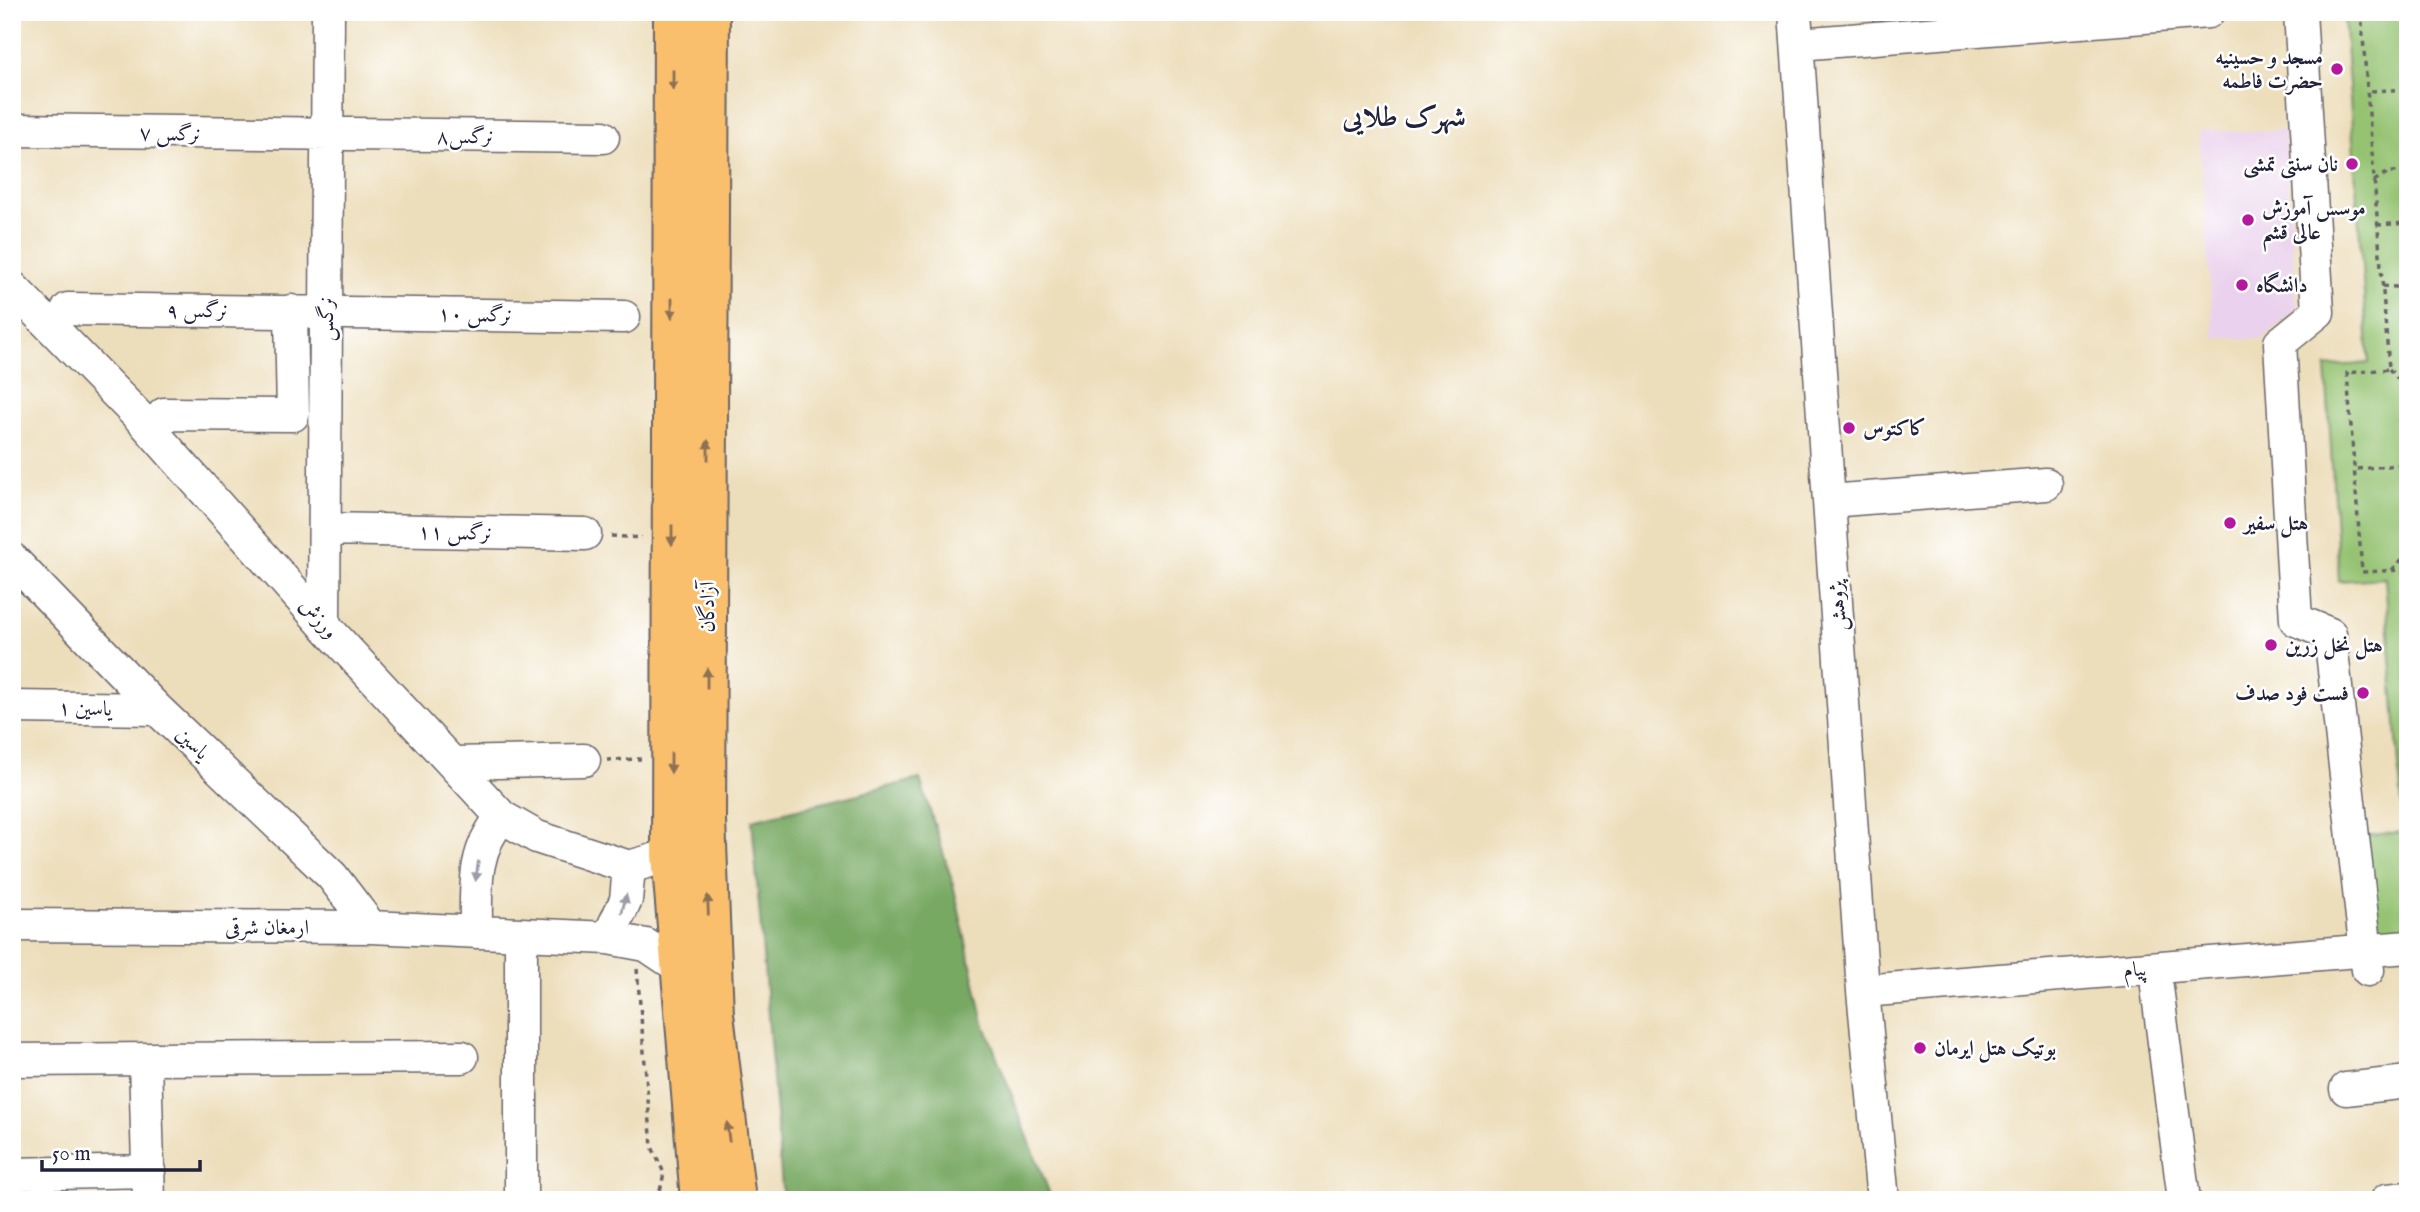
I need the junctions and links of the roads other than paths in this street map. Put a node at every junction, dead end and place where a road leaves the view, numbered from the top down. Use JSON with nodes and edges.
{"nodes":[{"id":1,"x":328,"y":12,"type":"edge"},
{"id":2,"x":673,"y":12,"type":"edge"},
{"id":3,"x":710,"y":12,"type":"edge"},
{"id":4,"x":1944,"y":12,"type":"edge"},
{"id":5,"x":2208,"y":12,"type":"edge"},
{"id":6,"x":2300,"y":12,"type":"edge"},
{"id":7,"x":1796,"y":27,"type":"edge"},
{"id":8,"x":12,"y":130,"type":"edge"},
{"id":9,"x":327,"y":135,"type":"junction"},
{"id":10,"x":603,"y":137,"type":"dead end"},
{"id":11,"x":12,"y":287,"type":"edge"},
{"id":12,"x":68,"y":309,"type":"dead end"},
{"id":13,"x":291,"y":311,"type":"junction"},
{"id":14,"x":326,"y":312,"type":"junction"},
{"id":15,"x":624,"y":317,"type":"dead end"},
{"id":16,"x":164,"y":414,"type":"dead end"},
{"id":17,"x":2046,"y":484,"type":"dead end"},
{"id":18,"x":1829,"y":501,"type":"junction"},
{"id":19,"x":325,"y":529,"type":"junction"},
{"id":20,"x":585,"y":534,"type":"road end"},
{"id":21,"x":12,"y":559,"type":"edge"},
{"id":22,"x":324,"y":625,"type":"junction"},
{"id":23,"x":12,"y":706,"type":"edge"},
{"id":24,"x":157,"y":709,"type":"junction"},
{"id":25,"x":584,"y":760,"type":"road end"},
{"id":26,"x":455,"y":763,"type":"junction"},
{"id":27,"x":502,"y":817,"type":"junction"},
{"id":28,"x":671,"y":855,"type":"junction"},
{"id":29,"x":629,"y":867,"type":"junction"},
{"id":30,"x":12,"y":925,"type":"edge"},
{"id":31,"x":371,"y":927,"type":"junction"},
{"id":32,"x":476,"y":932,"type":"junction"},
{"id":33,"x":521,"y":935,"type":"junction"},
{"id":34,"x":622,"y":940,"type":"junction"},
{"id":35,"x":2408,"y":947,"type":"edge"},
{"id":36,"x":2367,"y":960,"type":"junction"},
{"id":37,"x":678,"y":967,"type":"junction"},
{"id":38,"x":2408,"y":967,"type":"edge"},
{"id":39,"x":2157,"y":987,"type":"junction"},
{"id":40,"x":1864,"y":1001,"type":"junction"},
{"id":41,"x":462,"y":1057,"type":"dead end"},
{"id":42,"x":12,"y":1059,"type":"edge"},
{"id":43,"x":145,"y":1061,"type":"junction"},
{"id":44,"x":2408,"y":1082,"type":"edge"},
{"id":45,"x":2346,"y":1089,"type":"dead end"},
{"id":46,"x":12,"y":1174,"type":"edge"},
{"id":47,"x":149,"y":1186,"type":"edge"},
{"id":48,"x":2408,"y":1198,"type":"edge"},
{"id":49,"x":522,"y":1200,"type":"edge"},
{"id":50,"x":700,"y":1200,"type":"edge"},
{"id":51,"x":736,"y":1200,"type":"edge"},
{"id":52,"x":1883,"y":1200,"type":"edge"},
{"id":53,"x":2184,"y":1200,"type":"edge"},
{"id":54,"x":2387,"y":1200,"type":"edge"}],
"edges":[{"from":1,"to":9,"type":"street","name":"نرگس"},
{"from":2,"to":28,"type":"main road","name":"آزادگان","one_way":true},
{"from":51,"to":3,"type":"main road","name":"آزادگان","one_way":true},
{"from":4,"to":7,"type":"street"},
{"from":5,"to":7,"type":"street"},
{"from":6,"to":36,"type":"street"},
{"from":7,"to":18,"type":"street","name":"پژوهش"},
{"from":8,"to":9,"type":"street","name":"نرگس ۷"},
{"from":9,"to":10,"type":"street","name":"نرگس۸"},
{"from":9,"to":14,"type":"street","name":"نرگس"},
{"from":11,"to":22,"type":"street","name":"ورزش"},
{"from":12,"to":13,"type":"street","name":"نرگس ۹"},
{"from":13,"to":14,"type":"street","name":"نرگس ۹"},
{"from":13,"to":16,"type":"street"},
{"from":14,"to":15,"type":"street","name":"نرگس ۱۰"},
{"from":14,"to":19,"type":"street","name":"نرگس"},
{"from":17,"to":18,"type":"street"},
{"from":18,"to":40,"type":"street","name":"پژوهش"},
{"from":19,"to":20,"type":"street","name":"نرگس ۱۱"},
{"from":19,"to":22,"type":"street","name":"نرگس"},
{"from":21,"to":24,"type":"street","name":"یاسین"},
{"from":22,"to":26,"type":"street","name":"ورزش"},
{"from":23,"to":24,"type":"street","name":"یاسین ۱"},
{"from":24,"to":31,"type":"street","name":"یاسین"},
{"from":25,"to":26,"type":"street"},
{"from":26,"to":27,"type":"street","name":"ورزش"},
{"from":27,"to":29,"type":"street","name":"ورزش"},
{"from":27,"to":32,"type":"street","one_way":true},
{"from":28,"to":29,"type":"street"},
{"from":28,"to":37,"type":"main road","name":"آزادگان"},
{"from":34,"to":29,"type":"street","one_way":true},
{"from":30,"to":31,"type":"street","name":"ارمغان شرقی"},
{"from":31,"to":32,"type":"street","name":"ارمغان شرقی"},
{"from":32,"to":33,"type":"street","name":"ارمغان شرقی"},
{"from":33,"to":34,"type":"street","name":"ارمغان شرقی"},
{"from":33,"to":49,"type":"street"},
{"from":34,"to":37,"type":"street"},
{"from":35,"to":36,"type":"street","name":"پیام"},
{"from":36,"to":38,"type":"street","name":"پیام"},
{"from":36,"to":39,"type":"street","name":"پیام"},
{"from":36,"to":40,"type":"street","name":"پیام"},
{"from":37,"to":50,"type":"main road","name":"آزادگان"},
{"from":39,"to":40,"type":"street","name":"پیام"},
{"from":39,"to":53,"type":"street"},
{"from":40,"to":52,"type":"street","name":"پژوهش"},
{"from":41,"to":43,"type":"street"},
{"from":42,"to":43,"type":"street"},
{"from":43,"to":47,"type":"street"},
{"from":44,"to":45,"type":"street"},
{"from":46,"to":47,"type":"street"},
{"from":48,"to":54,"type":"street"}]}
